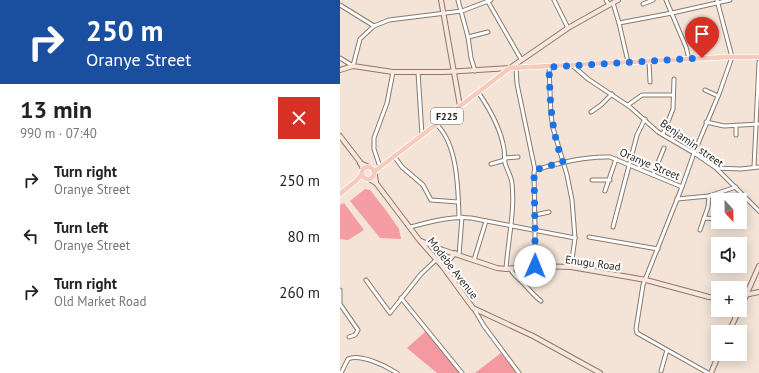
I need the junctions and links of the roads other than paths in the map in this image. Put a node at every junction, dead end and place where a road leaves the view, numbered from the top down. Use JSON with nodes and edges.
{"nodes":[{"id":1,"x":441,"y":0,"type":"edge"},
{"id":2,"x":458,"y":0,"type":"edge"},
{"id":3,"x":489,"y":0,"type":"edge"},
{"id":4,"x":554,"y":0,"type":"edge"},
{"id":5,"x":606,"y":0,"type":"edge"},
{"id":6,"x":618,"y":0,"type":"edge"},
{"id":7,"x":653,"y":0,"type":"edge"},
{"id":8,"x":666,"y":0,"type":"edge"},
{"id":9,"x":730,"y":0,"type":"edge"},
{"id":10,"x":718,"y":2,"type":"edge"},
{"id":11,"x":611,"y":4,"type":"junction"},
{"id":12,"x":643,"y":4,"type":"dead end"},
{"id":13,"x":340,"y":5,"type":"edge"},
{"id":14,"x":462,"y":11,"type":"junction"},
{"id":15,"x":443,"y":13,"type":"junction"},
{"id":16,"x":672,"y":13,"type":"junction"},
{"id":17,"x":619,"y":23,"type":"junction"},
{"id":18,"x":374,"y":26,"type":"junction"},
{"id":19,"x":568,"y":28,"type":"junction"},
{"id":20,"x":488,"y":32,"type":"dead end"},
{"id":21,"x":468,"y":37,"type":"junction"},
{"id":22,"x":732,"y":57,"type":"junction"},
{"id":23,"x":759,"y":57,"type":"edge"},
{"id":24,"x":340,"y":58,"type":"edge"},
{"id":25,"x":521,"y":59,"type":"junction"},
{"id":26,"x":689,"y":59,"type":"junction"},
{"id":27,"x":649,"y":61,"type":"junction"},
{"id":28,"x":628,"y":62,"type":"junction"},
{"id":29,"x":759,"y":62,"type":"edge"},
{"id":30,"x":353,"y":66,"type":"junction"},
{"id":31,"x":573,"y":66,"type":"junction"},
{"id":32,"x":549,"y":67,"type":"junction"},
{"id":33,"x":510,"y":68,"type":"junction"},
{"id":34,"x":516,"y":68,"type":"junction"},
{"id":35,"x":340,"y":70,"type":"edge"},
{"id":36,"x":475,"y":71,"type":"junction"},
{"id":37,"x":393,"y":72,"type":"junction"},
{"id":38,"x":418,"y":72,"type":"junction"},
{"id":39,"x":454,"y":72,"type":"junction"},
{"id":40,"x":674,"y":79,"type":"dead end"},
{"id":41,"x":650,"y":82,"type":"dead end"},
{"id":42,"x":704,"y":90,"type":"dead end"},
{"id":43,"x":478,"y":92,"type":"junction"},
{"id":44,"x":612,"y":94,"type":"junction"},
{"id":45,"x":673,"y":95,"type":"junction"},
{"id":46,"x":718,"y":96,"type":"junction"},
{"id":47,"x":628,"y":105,"type":"junction"},
{"id":48,"x":460,"y":106,"type":"junction"},
{"id":49,"x":591,"y":112,"type":"dead end"},
{"id":50,"x":645,"y":119,"type":"junction"},
{"id":51,"x":706,"y":122,"type":"junction"},
{"id":52,"x":436,"y":124,"type":"junction"},
{"id":53,"x":757,"y":124,"type":"edge"},
{"id":54,"x":736,"y":126,"type":"junction"},
{"id":55,"x":663,"y":134,"type":"junction"},
{"id":56,"x":736,"y":135,"type":"dead end"},
{"id":57,"x":340,"y":136,"type":"edge"},
{"id":58,"x":419,"y":137,"type":"junction"},
{"id":59,"x":664,"y":148,"type":"dead end"},
{"id":60,"x":694,"y":153,"type":"junction"},
{"id":61,"x":394,"y":156,"type":"junction"},
{"id":62,"x":518,"y":157,"type":"dead end"},
{"id":63,"x":505,"y":159,"type":"junction"},
{"id":64,"x":616,"y":159,"type":"junction"},
{"id":65,"x":360,"y":162,"type":"junction"},
{"id":66,"x":563,"y":162,"type":"junction"},
{"id":67,"x":384,"y":163,"type":"junction"},
{"id":68,"x":379,"y":164,"type":"junction"},
{"id":69,"x":491,"y":164,"type":"dead end"},
{"id":70,"x":630,"y":164,"type":"junction"},
{"id":71,"x":754,"y":167,"type":"junction"},
{"id":72,"x":759,"y":167,"type":"edge"},
{"id":73,"x":716,"y":168,"type":"junction"},
{"id":74,"x":372,"y":170,"type":"junction"},
{"id":75,"x":535,"y":170,"type":"junction"},
{"id":76,"x":362,"y":172,"type":"junction"},
{"id":77,"x":653,"y":175,"type":"junction"},
{"id":78,"x":367,"y":179,"type":"junction"},
{"id":79,"x":592,"y":180,"type":"dead end"},
{"id":80,"x":610,"y":180,"type":"junction"},
{"id":81,"x":356,"y":181,"type":"junction"},
{"id":82,"x":376,"y":183,"type":"junction"},
{"id":83,"x":682,"y":187,"type":"junction"},
{"id":84,"x":736,"y":187,"type":"junction"},
{"id":85,"x":605,"y":191,"type":"dead end"},
{"id":86,"x":340,"y":194,"type":"edge"},
{"id":87,"x":709,"y":196,"type":"junction"},
{"id":88,"x":677,"y":199,"type":"junction"},
{"id":89,"x":458,"y":202,"type":"junction"},
{"id":90,"x":759,"y":203,"type":"edge"},
{"id":91,"x":753,"y":204,"type":"junction"},
{"id":92,"x":759,"y":211,"type":"edge"},
{"id":93,"x":549,"y":212,"type":"dead end"},
{"id":94,"x":535,"y":214,"type":"junction"},
{"id":95,"x":460,"y":217,"type":"junction"},
{"id":96,"x":704,"y":218,"type":"junction"},
{"id":97,"x":711,"y":218,"type":"edge"},
{"id":98,"x":486,"y":221,"type":"junction"},
{"id":99,"x":512,"y":225,"type":"junction"},
{"id":100,"x":410,"y":226,"type":"junction"},
{"id":101,"x":613,"y":227,"type":"dead end"},
{"id":102,"x":535,"y":230,"type":"junction"},
{"id":103,"x":700,"y":230,"type":"dead end"},
{"id":104,"x":589,"y":237,"type":"dead end"},
{"id":105,"x":575,"y":238,"type":"junction"},
{"id":106,"x":420,"y":241,"type":"junction"},
{"id":107,"x":658,"y":249,"type":"junction"},
{"id":108,"x":442,"y":250,"type":"junction"},
{"id":109,"x":429,"y":252,"type":"junction"},
{"id":110,"x":457,"y":254,"type":"junction"},
{"id":111,"x":436,"y":260,"type":"junction"},
{"id":112,"x":474,"y":260,"type":"junction"},
{"id":113,"x":535,"y":266,"type":"junction"},
{"id":114,"x":443,"y":267,"type":"junction"},
{"id":115,"x":571,"y":267,"type":"junction"},
{"id":116,"x":759,"y":268,"type":"edge"},
{"id":117,"x":508,"y":269,"type":"junction"},
{"id":118,"x":366,"y":280,"type":"dead end"},
{"id":119,"x":646,"y":280,"type":"junction"},
{"id":120,"x":340,"y":290,"type":"edge"},
{"id":121,"x":759,"y":292,"type":"edge"},
{"id":122,"x":747,"y":293,"type":"edge"},
{"id":123,"x":747,"y":295,"type":"edge"},
{"id":124,"x":711,"y":297,"type":"edge"},
{"id":125,"x":401,"y":298,"type":"junction"},
{"id":126,"x":541,"y":301,"type":"dead end"},
{"id":127,"x":473,"y":308,"type":"junction"},
{"id":128,"x":349,"y":337,"type":"dead end"},
{"id":129,"x":667,"y":350,"type":"junction"},
{"id":130,"x":715,"y":361,"type":"edge"},
{"id":131,"x":661,"y":371,"type":"dead end"},
{"id":132,"x":341,"y":373,"type":"edge"},
{"id":133,"x":397,"y":373,"type":"edge"},
{"id":134,"x":462,"y":373,"type":"edge"},
{"id":135,"x":519,"y":373,"type":"edge"},
{"id":136,"x":600,"y":373,"type":"edge"},
{"id":137,"x":709,"y":373,"type":"edge"}],
"edges":[{"from":1,"to":15,"type":"street"},
{"from":2,"to":14,"type":"street"},
{"from":3,"to":14,"type":"street"},
{"from":3,"to":25,"type":"street"},
{"from":4,"to":19,"type":"street"},
{"from":5,"to":11,"type":"street"},
{"from":6,"to":11,"type":"street"},
{"from":7,"to":12,"type":"street"},
{"from":8,"to":16,"type":"street"},
{"from":9,"to":10,"type":"street"},
{"from":10,"to":16,"type":"street"},
{"from":10,"to":22,"type":"street"},
{"from":11,"to":17,"type":"street"},
{"from":11,"to":19,"type":"street"},
{"from":13,"to":18,"type":"street"},
{"from":14,"to":15,"type":"street"},
{"from":14,"to":21,"type":"street"},
{"from":15,"to":18,"type":"street"},
{"from":15,"to":39,"type":"street"},
{"from":16,"to":17,"type":"street"},
{"from":16,"to":26,"type":"street"},
{"from":17,"to":28,"type":"street"},
{"from":18,"to":30,"type":"street"},
{"from":19,"to":25,"type":"street"},
{"from":20,"to":21,"type":"street"},
{"from":21,"to":36,"type":"street"},
{"from":22,"to":23,"type":"main road"},
{"from":22,"to":26,"type":"main road"},
{"from":22,"to":46,"type":"street"},
{"from":24,"to":30,"type":"street"},
{"from":25,"to":33,"type":"street"},
{"from":26,"to":27,"type":"main road"},
{"from":27,"to":28,"type":"main road"},
{"from":27,"to":41,"type":"street"},
{"from":28,"to":31,"type":"main road"},
{"from":29,"to":53,"type":"street"},
{"from":30,"to":35,"type":"street"},
{"from":30,"to":37,"type":"street"},
{"from":31,"to":32,"type":"main road"},
{"from":31,"to":44,"type":"street","name":"Benjamin street"},
{"from":32,"to":34,"type":"main road"},
{"from":32,"to":66,"type":"street"},
{"from":33,"to":34,"type":"main road"},
{"from":33,"to":36,"type":"street"},
{"from":33,"to":43,"type":"main road","number":"F225"},
{"from":34,"to":75,"type":"street"},
{"from":36,"to":39,"type":"street"},
{"from":37,"to":38,"type":"street"},
{"from":37,"to":68,"type":"street"},
{"from":38,"to":39,"type":"street"},
{"from":38,"to":58,"type":"street"},
{"from":39,"to":48,"type":"street"},
{"from":40,"to":45,"type":"street"},
{"from":42,"to":46,"type":"street"},
{"from":43,"to":48,"type":"main road","number":"F225"},
{"from":43,"to":63,"type":"street"},
{"from":44,"to":47,"type":"street","name":"Benjamin street"},
{"from":44,"to":49,"type":"street"},
{"from":45,"to":47,"type":"street"},
{"from":45,"to":55,"type":"street"},
{"from":46,"to":51,"type":"street"},
{"from":47,"to":50,"type":"street","name":"Benjamin street"},
{"from":48,"to":52,"type":"main road","number":"F225"},
{"from":50,"to":55,"type":"street","name":"Benjamin street"},
{"from":50,"to":70,"type":"street"},
{"from":51,"to":54,"type":"street"},
{"from":51,"to":60,"type":"street"},
{"from":52,"to":58,"type":"main road","number":"F225"},
{"from":52,"to":89,"type":"street"},
{"from":53,"to":54,"type":"street"},
{"from":53,"to":71,"type":"street"},
{"from":54,"to":56,"type":"street"},
{"from":55,"to":60,"type":"street","name":"Benjamin street"},
{"from":57,"to":65,"type":"street"},
{"from":58,"to":61,"type":"main road","number":"F225"},
{"from":59,"to":77,"type":"street"},
{"from":60,"to":73,"type":"street","name":"Benjamin street"},
{"from":60,"to":83,"type":"street"},
{"from":61,"to":67,"type":"main road","number":"F225"},
{"from":61,"to":89,"type":"street"},
{"from":62,"to":63,"type":"street"},
{"from":63,"to":69,"type":"street"},
{"from":63,"to":99,"type":"street"},
{"from":64,"to":66,"type":"street","name":"Oranye Street"},
{"from":64,"to":70,"type":"street","name":"Oranye Street"},
{"from":64,"to":80,"type":"street"},
{"from":65,"to":74,"type":"street"},
{"from":65,"to":76,"type":"street"},
{"from":66,"to":75,"type":"street","name":"Oranye Street"},
{"from":66,"to":105,"type":"street"},
{"from":67,"to":68,"type":"main road","number":"F225"},
{"from":67,"to":74,"type":"main road","number":"F225"},
{"from":68,"to":74,"type":"main road","number":"F225"},
{"from":70,"to":77,"type":"street","name":"Oranye Street"},
{"from":70,"to":101,"type":"street"},
{"from":71,"to":72,"type":"street"},
{"from":71,"to":73,"type":"street"},
{"from":73,"to":84,"type":"street","name":"Benjamin street"},
{"from":74,"to":76,"type":"main road","number":"F225"},
{"from":74,"to":78,"type":"main road","number":"F225"},
{"from":74,"to":82,"type":"street"},
{"from":75,"to":94,"type":"street"},
{"from":76,"to":78,"type":"main road"},
{"from":76,"to":81,"type":"main road","number":"F225"},
{"from":77,"to":83,"type":"street","name":"Oranye Street"},
{"from":78,"to":81,"type":"main road","number":"F225"},
{"from":78,"to":82,"type":"street"},
{"from":79,"to":80,"type":"street"},
{"from":80,"to":85,"type":"street"},
{"from":81,"to":86,"type":"main road","number":"F225"},
{"from":82,"to":100,"type":"street","name":"Modebe Avenue"},
{"from":83,"to":88,"type":"street"},
{"from":84,"to":87,"type":"street"},
{"from":84,"to":91,"type":"street","name":"Benjamin street"},
{"from":87,"to":88,"type":"street"},
{"from":87,"to":96,"type":"street"},
{"from":88,"to":107,"type":"street"},
{"from":89,"to":95,"type":"street"},
{"from":90,"to":91,"type":"street"},
{"from":91,"to":92,"type":"street","name":"Benjamin street"},
{"from":93,"to":94,"type":"street"},
{"from":94,"to":102,"type":"street"},
{"from":95,"to":98,"type":"street"},
{"from":95,"to":100,"type":"street"},
{"from":95,"to":110,"type":"street"},
{"from":96,"to":97,"type":"street"},
{"from":96,"to":103,"type":"street"},
{"from":98,"to":99,"type":"street"},
{"from":98,"to":112,"type":"street"},
{"from":99,"to":102,"type":"street"},
{"from":99,"to":117,"type":"street"},
{"from":100,"to":106,"type":"street","name":"Modebe Avenue"},
{"from":102,"to":105,"type":"street"},
{"from":102,"to":113,"type":"street"},
{"from":104,"to":107,"type":"street"},
{"from":105,"to":115,"type":"street"},
{"from":106,"to":108,"type":"street"},
{"from":106,"to":109,"type":"street","name":"Modebe Avenue"},
{"from":107,"to":119,"type":"street"},
{"from":108,"to":109,"type":"street"},
{"from":108,"to":110,"type":"street","name":"Enugu Road"},
{"from":109,"to":111,"type":"street","name":"Modebe Avenue"},
{"from":110,"to":112,"type":"street","name":"Enugu Road"},
{"from":110,"to":114,"type":"street"},
{"from":111,"to":114,"type":"street","name":"Modebe Avenue"},
{"from":111,"to":125,"type":"street"},
{"from":112,"to":117,"type":"street","name":"Enugu Road"},
{"from":113,"to":115,"type":"street","name":"Enugu Road"},
{"from":113,"to":117,"type":"street","name":"Enugu Road"},
{"from":114,"to":127,"type":"street","name":"Modebe Avenue"},
{"from":115,"to":119,"type":"street","name":"Enugu Road"},
{"from":116,"to":122,"type":"street"},
{"from":117,"to":126,"type":"street"},
{"from":118,"to":125,"type":"street"},
{"from":119,"to":124,"type":"street","name":"Enugu Road"},
{"from":119,"to":129,"type":"street"},
{"from":120,"to":128,"type":"street"},
{"from":121,"to":123,"type":"street"},
{"from":125,"to":134,"type":"street"},
{"from":127,"to":135,"type":"street"},
{"from":127,"to":136,"type":"street","name":"Modebe Avenue"},
{"from":129,"to":131,"type":"street"},
{"from":129,"to":137,"type":"street"},
{"from":130,"to":137,"type":"street"},
{"from":132,"to":133,"type":"street"}]}
